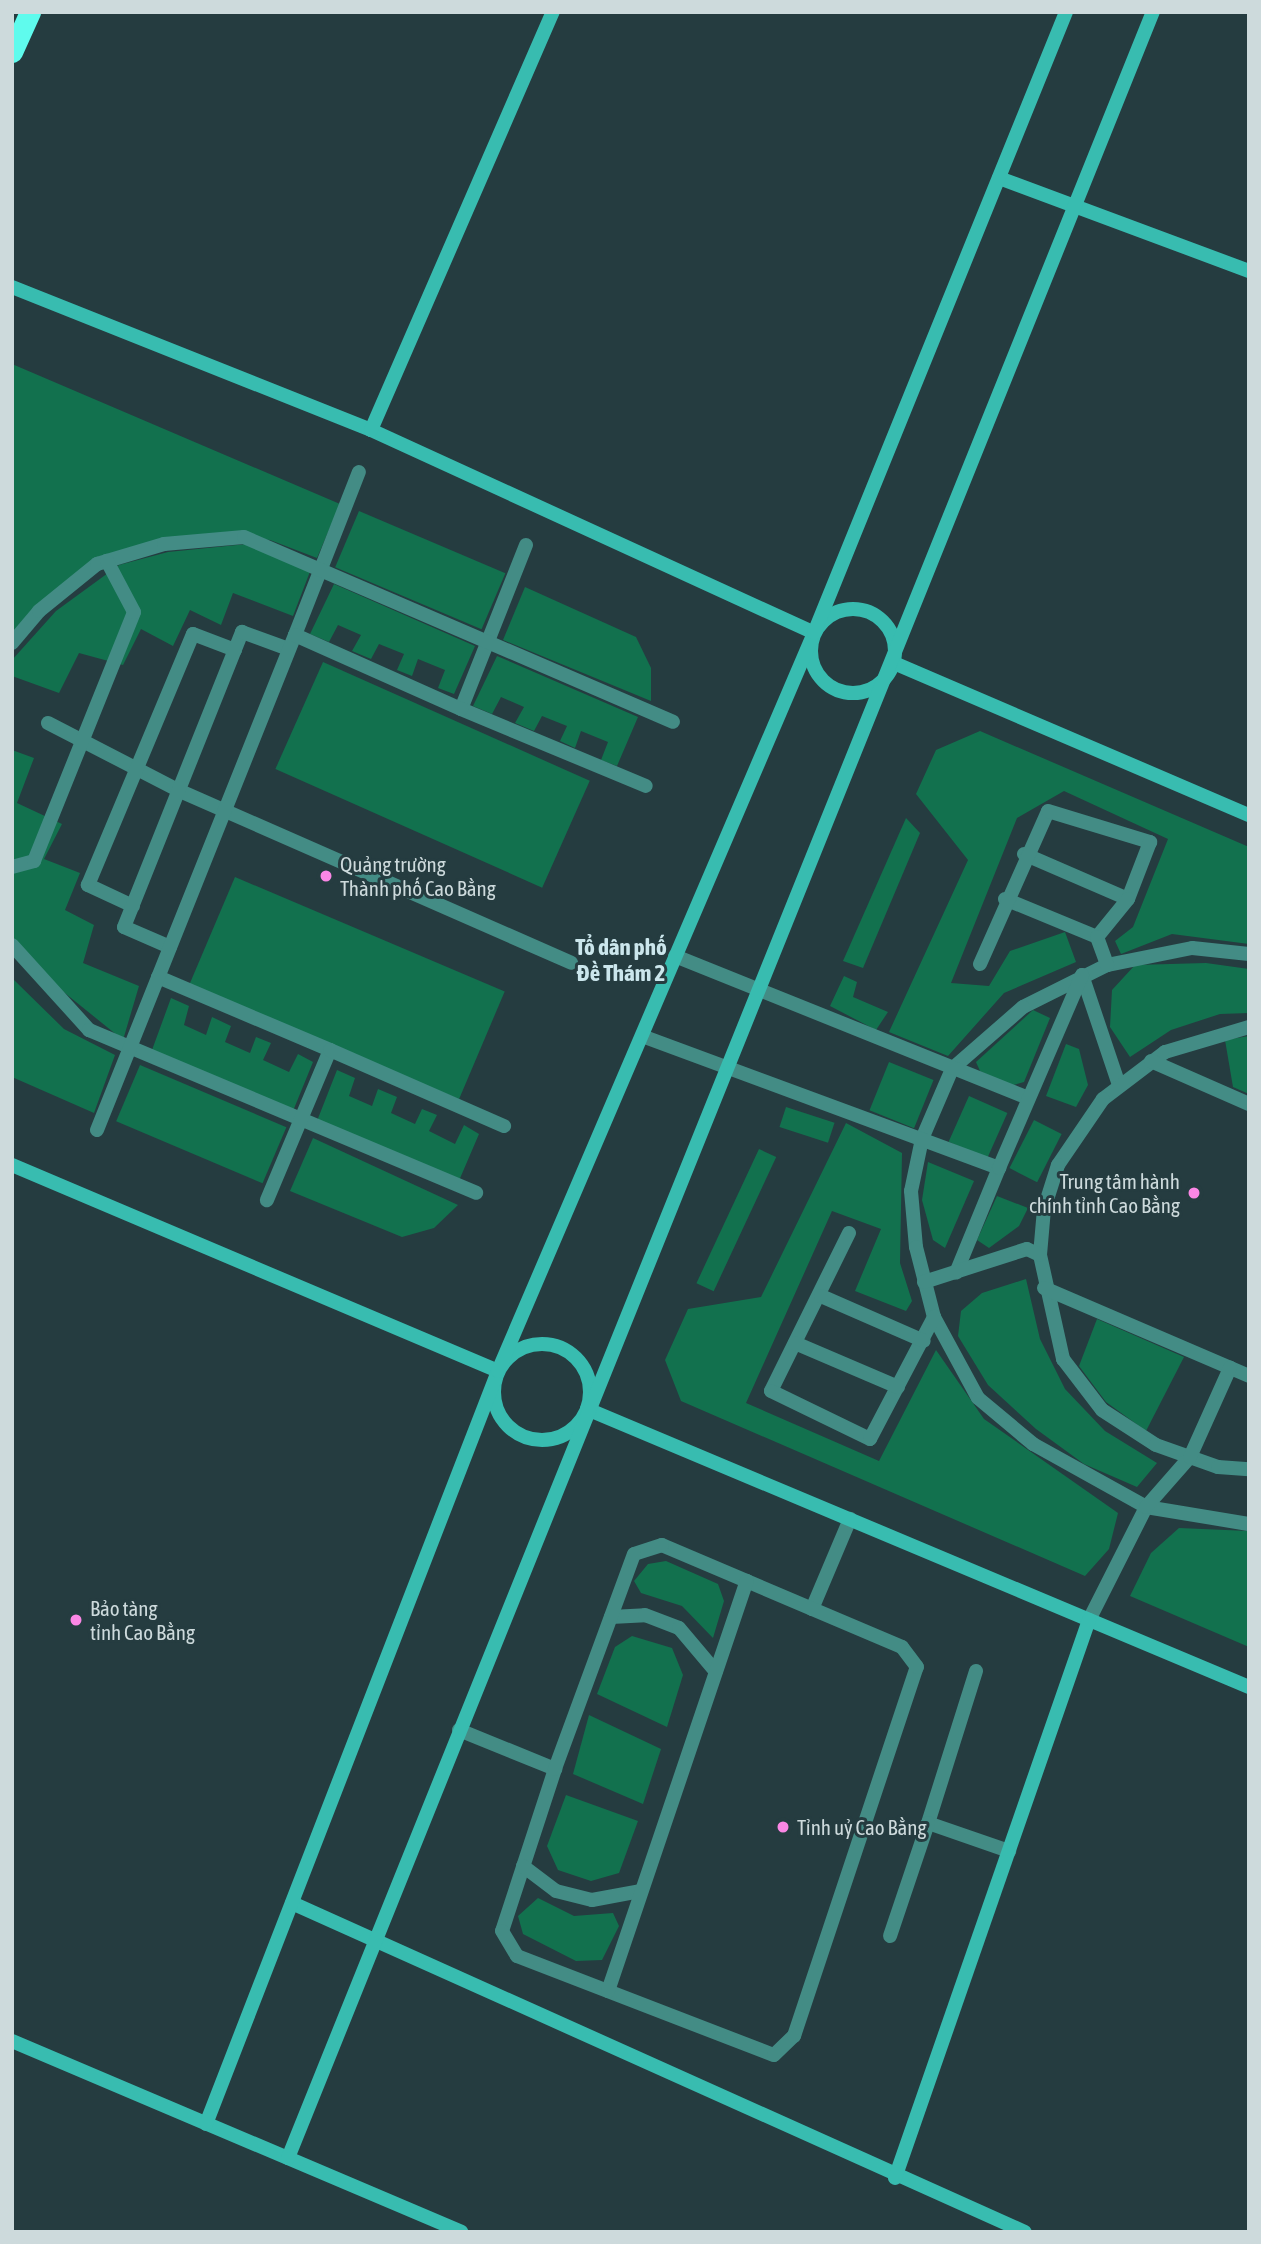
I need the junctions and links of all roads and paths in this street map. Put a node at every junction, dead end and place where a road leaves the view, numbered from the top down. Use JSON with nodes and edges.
{"nodes":[{"id":1,"x":30,"y":12,"type":"edge"},
{"id":2,"x":553,"y":12,"type":"edge"},
{"id":3,"x":1066,"y":12,"type":"edge"},
{"id":4,"x":1153,"y":12,"type":"edge"},
{"id":5,"x":12,"y":52,"type":"edge"},
{"id":6,"x":999,"y":178,"type":"junction"},
{"id":7,"x":1075,"y":207,"type":"junction"},
{"id":8,"x":1249,"y":271,"type":"edge"},
{"id":9,"x":12,"y":287,"type":"edge"},
{"id":10,"x":371,"y":430,"type":"junction"},
{"id":11,"x":359,"y":472,"type":"dead end"},
{"id":12,"x":526,"y":545,"type":"dead end"},
{"id":13,"x":107,"y":561,"type":"junction"},
{"id":14,"x":324,"y":570,"type":"junction"},
{"id":15,"x":814,"y":633,"type":"junction"},
{"id":16,"x":295,"y":635,"type":"junction"},
{"id":17,"x":12,"y":643,"type":"edge"},
{"id":18,"x":488,"y":644,"type":"junction"},
{"id":19,"x":285,"y":648,"type":"junction"},
{"id":20,"x":235,"y":650,"type":"junction"},
{"id":21,"x":894,"y":663,"type":"junction"},
{"id":22,"x":461,"y":709,"type":"junction"},
{"id":23,"x":673,"y":722,"type":"dead end"},
{"id":24,"x":48,"y":723,"type":"dead end"},
{"id":25,"x":83,"y":742,"type":"junction"},
{"id":26,"x":135,"y":769,"type":"junction"},
{"id":27,"x":646,"y":786,"type":"dead end"},
{"id":28,"x":180,"y":791,"type":"junction"},
{"id":29,"x":224,"y":809,"type":"junction"},
{"id":30,"x":1249,"y":815,"type":"edge"},
{"id":31,"x":1024,"y":854,"type":"junction"},
{"id":32,"x":12,"y":867,"type":"edge"},
{"id":33,"x":1006,"y":899,"type":"junction"},
{"id":34,"x":1128,"y":899,"type":"junction"},
{"id":35,"x":133,"y":906,"type":"junction"},
{"id":36,"x":1097,"y":937,"type":"junction"},
{"id":37,"x":12,"y":944,"type":"edge"},
{"id":38,"x":170,"y":947,"type":"junction"},
{"id":39,"x":1249,"y":954,"type":"edge"},
{"id":40,"x":675,"y":956,"type":"junction"},
{"id":41,"x":571,"y":963,"type":"dead end"},
{"id":42,"x":980,"y":964,"type":"dead end"},
{"id":43,"x":1107,"y":965,"type":"junction"},
{"id":44,"x":1082,"y":975,"type":"junction"},
{"id":45,"x":158,"y":977,"type":"junction"},
{"id":46,"x":759,"y":990,"type":"junction"},
{"id":47,"x":1249,"y":1027,"type":"edge"},
{"id":48,"x":642,"y":1036,"type":"junction"},
{"id":49,"x":130,"y":1048,"type":"junction"},
{"id":50,"x":330,"y":1050,"type":"junction"},
{"id":51,"x":1151,"y":1061,"type":"junction"},
{"id":52,"x":953,"y":1069,"type":"junction"},
{"id":53,"x":727,"y":1071,"type":"junction"},
{"id":54,"x":1119,"y":1085,"type":"junction"},
{"id":55,"x":1028,"y":1098,"type":"junction"},
{"id":56,"x":1249,"y":1104,"type":"edge"},
{"id":57,"x":301,"y":1119,"type":"junction"},
{"id":58,"x":504,"y":1126,"type":"dead end"},
{"id":59,"x":97,"y":1130,"type":"dead end"},
{"id":60,"x":922,"y":1139,"type":"junction"},
{"id":61,"x":12,"y":1165,"type":"edge"},
{"id":62,"x":999,"y":1168,"type":"junction"},
{"id":63,"x":475,"y":1193,"type":"dead end"},
{"id":64,"x":267,"y":1200,"type":"dead end"},
{"id":65,"x":849,"y":1233,"type":"dead end"},
{"id":66,"x":1034,"y":1252,"type":"junction"},
{"id":67,"x":956,"y":1273,"type":"junction"},
{"id":68,"x":924,"y":1282,"type":"junction"},
{"id":69,"x":1044,"y":1288,"type":"junction"},
{"id":70,"x":821,"y":1296,"type":"junction"},
{"id":71,"x":934,"y":1317,"type":"junction"},
{"id":72,"x":924,"y":1341,"type":"junction"},
{"id":73,"x":794,"y":1343,"type":"junction"},
{"id":74,"x":1230,"y":1368,"type":"junction"},
{"id":75,"x":498,"y":1371,"type":"junction"},
{"id":76,"x":1249,"y":1376,"type":"edge"},
{"id":77,"x":898,"y":1387,"type":"junction"},
{"id":78,"x":587,"y":1409,"type":"junction"},
{"id":79,"x":1190,"y":1457,"type":"junction"},
{"id":80,"x":1249,"y":1469,"type":"edge"},
{"id":81,"x":1146,"y":1507,"type":"junction"},
{"id":82,"x":850,"y":1519,"type":"junction"},
{"id":83,"x":1249,"y":1524,"type":"edge"},
{"id":84,"x":747,"y":1581,"type":"junction"},
{"id":85,"x":812,"y":1609,"type":"junction"},
{"id":86,"x":611,"y":1617,"type":"junction"},
{"id":87,"x":1089,"y":1620,"type":"junction"},
{"id":88,"x":976,"y":1671,"type":"dead end"},
{"id":89,"x":716,"y":1672,"type":"junction"},
{"id":90,"x":1249,"y":1687,"type":"edge"},
{"id":91,"x":459,"y":1730,"type":"junction"},
{"id":92,"x":555,"y":1769,"type":"junction"},
{"id":93,"x":928,"y":1823,"type":"junction"},
{"id":94,"x":1009,"y":1851,"type":"junction"},
{"id":95,"x":523,"y":1866,"type":"junction"},
{"id":96,"x":641,"y":1891,"type":"junction"},
{"id":97,"x":292,"y":1903,"type":"junction"},
{"id":98,"x":890,"y":1936,"type":"dead end"},
{"id":99,"x":375,"y":1940,"type":"junction"},
{"id":100,"x":608,"y":1991,"type":"junction"},
{"id":101,"x":12,"y":2041,"type":"edge"},
{"id":102,"x":206,"y":2124,"type":"junction"},
{"id":103,"x":288,"y":2158,"type":"junction"},
{"id":104,"x":895,"y":2178,"type":"junction"},
{"id":105,"x":461,"y":2232,"type":"edge"},
{"id":106,"x":1025,"y":2232,"type":"edge"}],
"edges":[{"from":1,"to":5,"type":"highway"},
{"from":2,"to":10,"type":"street"},
{"from":3,"to":6,"type":"street"},
{"from":4,"to":7,"type":"street"},
{"from":6,"to":7,"type":"street"},
{"from":6,"to":15,"type":"street"},
{"from":7,"to":8,"type":"street"},
{"from":7,"to":21,"type":"street"},
{"from":9,"to":10,"type":"street"},
{"from":10,"to":15,"type":"street"},
{"from":11,"to":14,"type":"street"},
{"from":12,"to":18,"type":"street"},
{"from":13,"to":14,"type":"street"},
{"from":13,"to":17,"type":"street"},
{"from":13,"to":25,"type":"street"},
{"from":14,"to":16,"type":"street"},
{"from":14,"to":18,"type":"street"},
{"from":15,"to":21,"type":"street"},
{"from":15,"to":21,"type":"street"},
{"from":15,"to":40,"type":"street"},
{"from":16,"to":19,"type":"street"},
{"from":16,"to":22,"type":"street"},
{"from":18,"to":22,"type":"street"},
{"from":18,"to":23,"type":"street"},
{"from":19,"to":20,"type":"street"},
{"from":19,"to":29,"type":"street"},
{"from":20,"to":26,"type":"street"},
{"from":20,"to":28,"type":"street"},
{"from":21,"to":30,"type":"street"},
{"from":21,"to":46,"type":"street"},
{"from":22,"to":27,"type":"street"},
{"from":24,"to":25,"type":"street"},
{"from":25,"to":26,"type":"street"},
{"from":25,"to":32,"type":"street"},
{"from":26,"to":28,"type":"street"},
{"from":26,"to":35,"type":"street"},
{"from":28,"to":29,"type":"street"},
{"from":28,"to":35,"type":"street"},
{"from":29,"to":38,"type":"street"},
{"from":29,"to":41,"type":"street"},
{"from":31,"to":33,"type":"street"},
{"from":31,"to":34,"type":"street"},
{"from":31,"to":34,"type":"street"},
{"from":33,"to":36,"type":"street"},
{"from":33,"to":42,"type":"street"},
{"from":34,"to":36,"type":"street"},
{"from":35,"to":38,"type":"street"},
{"from":36,"to":43,"type":"street"},
{"from":37,"to":49,"type":"street"},
{"from":38,"to":45,"type":"street"},
{"from":39,"to":43,"type":"street"},
{"from":40,"to":46,"type":"street"},
{"from":40,"to":48,"type":"street"},
{"from":43,"to":44,"type":"street"},
{"from":44,"to":52,"type":"street"},
{"from":44,"to":54,"type":"street"},
{"from":44,"to":55,"type":"street"},
{"from":45,"to":49,"type":"street"},
{"from":45,"to":50,"type":"street"},
{"from":46,"to":52,"type":"street"},
{"from":46,"to":53,"type":"street"},
{"from":47,"to":51,"type":"street"},
{"from":48,"to":53,"type":"street"},
{"from":48,"to":75,"type":"street"},
{"from":49,"to":57,"type":"street"},
{"from":49,"to":59,"type":"street"},
{"from":50,"to":57,"type":"street"},
{"from":50,"to":58,"type":"street"},
{"from":51,"to":54,"type":"street"},
{"from":51,"to":56,"type":"street"},
{"from":52,"to":55,"type":"street"},
{"from":52,"to":60,"type":"street"},
{"from":53,"to":60,"type":"street"},
{"from":53,"to":78,"type":"street"},
{"from":54,"to":66,"type":"street"},
{"from":55,"to":62,"type":"street"},
{"from":57,"to":63,"type":"street"},
{"from":57,"to":64,"type":"street"},
{"from":60,"to":62,"type":"street"},
{"from":60,"to":68,"type":"street"},
{"from":61,"to":75,"type":"street"},
{"from":62,"to":67,"type":"street"},
{"from":65,"to":70,"type":"street"},
{"from":66,"to":67,"type":"street"},
{"from":66,"to":69,"type":"street"},
{"from":67,"to":68,"type":"street"},
{"from":68,"to":71,"type":"street"},
{"from":69,"to":74,"type":"street"},
{"from":69,"to":79,"type":"street"},
{"from":70,"to":72,"type":"street"},
{"from":70,"to":73,"type":"street"},
{"from":71,"to":72,"type":"street"},
{"from":71,"to":81,"type":"street"},
{"from":72,"to":77,"type":"street"},
{"from":73,"to":77,"type":"street"},
{"from":73,"to":77,"type":"street"},
{"from":74,"to":76,"type":"street"},
{"from":74,"to":79,"type":"street"},
{"from":75,"to":78,"type":"street"},
{"from":75,"to":78,"type":"street"},
{"from":75,"to":97,"type":"street"},
{"from":78,"to":82,"type":"street"},
{"from":78,"to":91,"type":"street"},
{"from":79,"to":80,"type":"street"},
{"from":79,"to":81,"type":"street"},
{"from":81,"to":83,"type":"street"},
{"from":81,"to":87,"type":"street"},
{"from":82,"to":85,"type":"street"},
{"from":82,"to":87,"type":"street"},
{"from":84,"to":85,"type":"street"},
{"from":84,"to":86,"type":"street"},
{"from":84,"to":89,"type":"street"},
{"from":85,"to":100,"type":"street"},
{"from":86,"to":89,"type":"street"},
{"from":86,"to":92,"type":"street"},
{"from":87,"to":90,"type":"street"},
{"from":87,"to":94,"type":"street"},
{"from":88,"to":93,"type":"street"},
{"from":89,"to":96,"type":"street"},
{"from":91,"to":92,"type":"street"},
{"from":91,"to":99,"type":"street"},
{"from":92,"to":95,"type":"street"},
{"from":93,"to":94,"type":"street"},
{"from":93,"to":98,"type":"street"},
{"from":94,"to":104,"type":"street"},
{"from":95,"to":96,"type":"street"},
{"from":95,"to":100,"type":"street"},
{"from":96,"to":100,"type":"street"},
{"from":97,"to":99,"type":"street"},
{"from":97,"to":102,"type":"street"},
{"from":99,"to":103,"type":"street"},
{"from":99,"to":104,"type":"street"},
{"from":101,"to":102,"type":"street"},
{"from":102,"to":103,"type":"street"},
{"from":103,"to":105,"type":"street"},
{"from":104,"to":106,"type":"street"}]}
